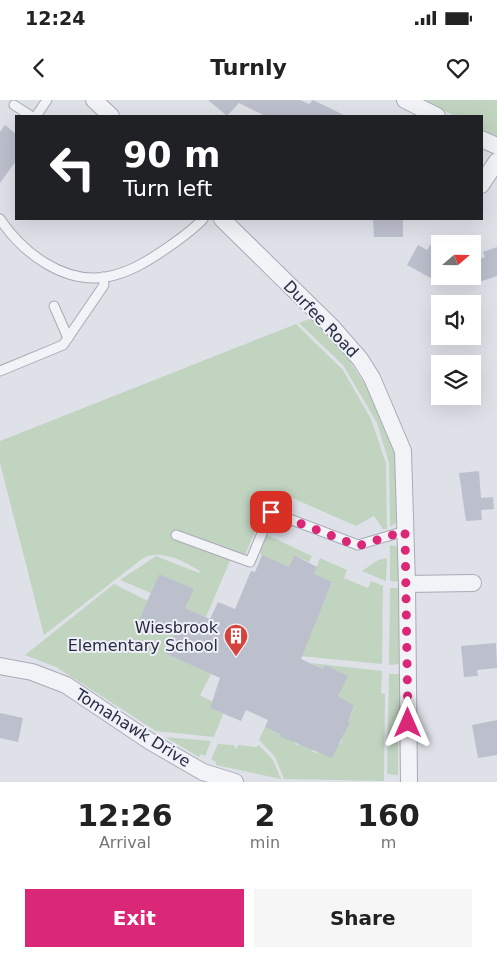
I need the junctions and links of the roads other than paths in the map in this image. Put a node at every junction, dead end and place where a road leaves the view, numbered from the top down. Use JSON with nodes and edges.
{"nodes":[{"id":1,"x":47,"y":100,"type":"edge"},
{"id":2,"x":94,"y":100,"type":"edge"},
{"id":3,"x":405,"y":100,"type":"edge"},
{"id":4,"x":14,"y":105,"type":"dead end"},
{"id":5,"x":29,"y":115,"type":"edge"},
{"id":6,"x":37,"y":115,"type":"edge"},
{"id":7,"x":110,"y":115,"type":"edge"},
{"id":8,"x":435,"y":115,"type":"edge"},
{"id":9,"x":483,"y":139,"type":"edge"},
{"id":10,"x":497,"y":146,"type":"edge"},
{"id":11,"x":497,"y":161,"type":"edge"},
{"id":12,"x":483,"y":182,"type":"edge"},
{"id":13,"x":0,"y":219,"type":"edge"},
{"id":14,"x":202,"y":220,"type":"edge"},
{"id":15,"x":223,"y":220,"type":"edge"},
{"id":16,"x":104,"y":277,"type":"junction"},
{"id":17,"x":54,"y":306,"type":"dead end"},
{"id":18,"x":68,"y":338,"type":"junction"},
{"id":19,"x":0,"y":371,"type":"edge"},
{"id":20,"x":405,"y":531,"type":"junction"},
{"id":21,"x":176,"y":535,"type":"dead end"},
{"id":22,"x":473,"y":583,"type":"dead end"},
{"id":23,"x":407,"y":584,"type":"junction"},
{"id":24,"x":0,"y":666,"type":"edge"},
{"id":25,"x":235,"y":782,"type":"edge"},
{"id":26,"x":409,"y":782,"type":"edge"}],
"edges":[{"from":1,"to":6,"type":"lane"},
{"from":2,"to":7,"type":"street"},
{"from":3,"to":8,"type":"street"},
{"from":4,"to":5,"type":"lane"},
{"from":9,"to":10,"type":"street"},
{"from":11,"to":12,"type":"street"},
{"from":13,"to":16,"type":"lane"},
{"from":14,"to":16,"type":"lane"},
{"from":15,"to":20,"type":"street","name":"Durfee Road"},
{"from":16,"to":18,"type":"lane"},
{"from":17,"to":18,"type":"lane"},
{"from":18,"to":19,"type":"lane"},
{"from":20,"to":21,"type":"lane"},
{"from":20,"to":23,"type":"street","name":"Durfee Road"},
{"from":22,"to":23,"type":"street"},
{"from":23,"to":26,"type":"street","name":"Durfee Road"},
{"from":24,"to":25,"type":"street","name":"Tomahawk Drive"}]}
